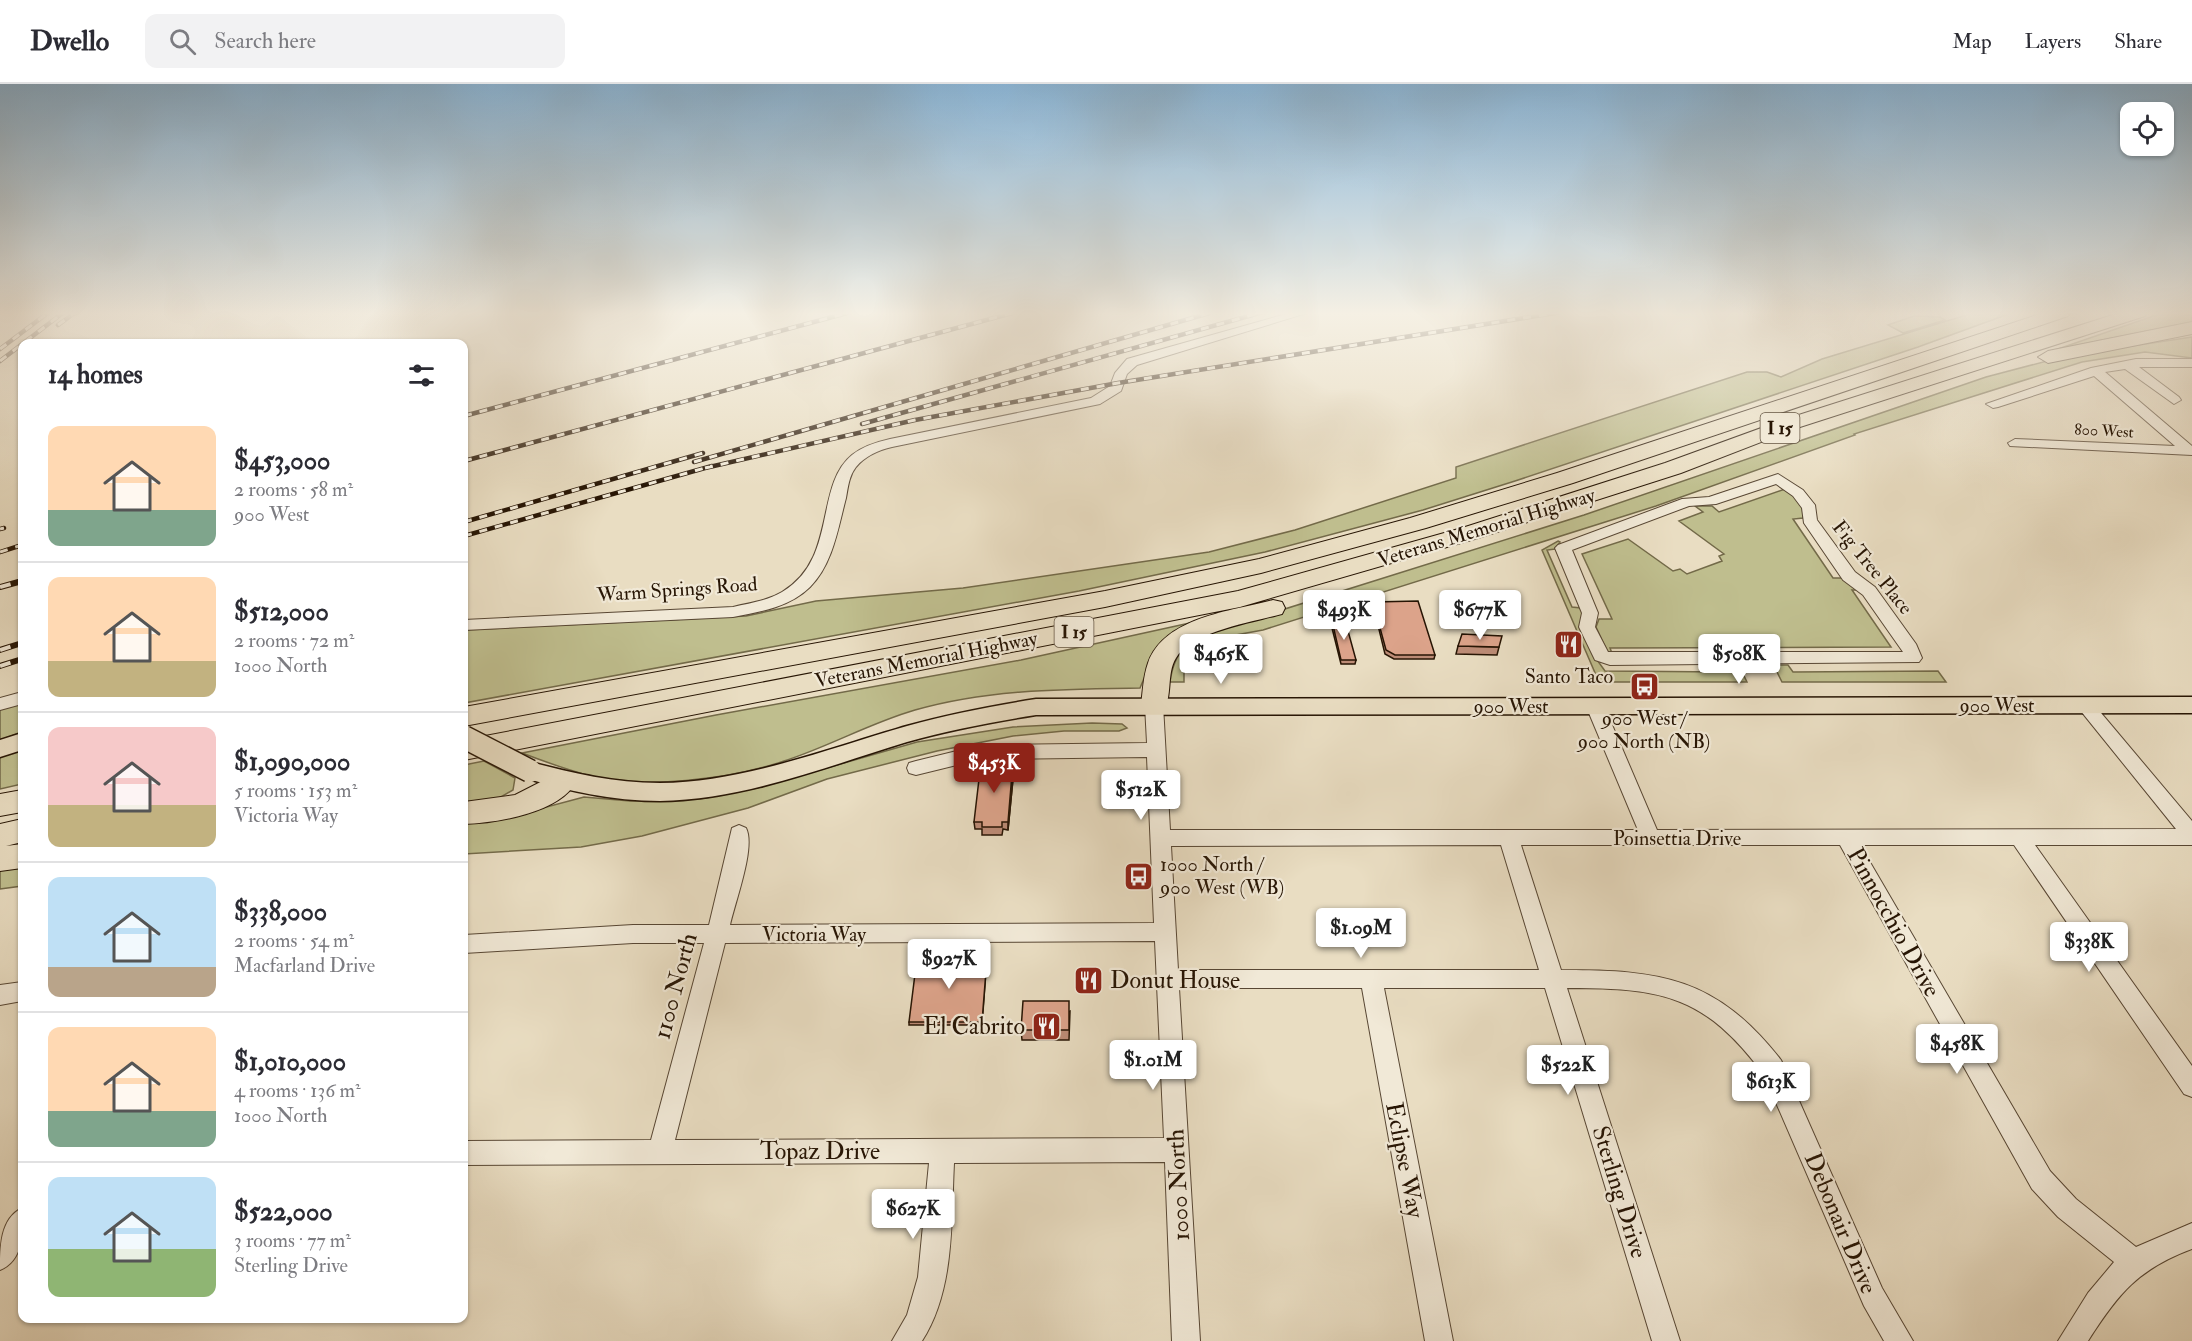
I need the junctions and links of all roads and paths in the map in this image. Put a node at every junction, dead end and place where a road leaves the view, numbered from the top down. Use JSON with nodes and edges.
{"nodes":[{"id":1,"x":1123,"y":371,"type":"edge"},
{"id":2,"x":1882,"y":371,"type":"edge"},
{"id":3,"x":1957,"y":371,"type":"edge"},
{"id":4,"x":1983,"y":371,"type":"edge"},
{"id":5,"x":2096,"y":371,"type":"joint"},
{"id":6,"x":2136,"y":371,"type":"edge"},
{"id":7,"x":1888,"y":393,"type":"junction"},
{"id":8,"x":2174,"y":400,"type":"dead end"},
{"id":9,"x":1993,"y":404,"type":"dead end"},
{"id":10,"x":2015,"y":443,"type":"dead end"},
{"id":11,"x":2191,"y":451,"type":"edge"},
{"id":12,"x":1673,"y":468,"type":"junction"},
{"id":13,"x":468,"y":625,"type":"edge"},
{"id":14,"x":1603,"y":658,"type":"joint"},
{"id":15,"x":18,"y":699,"type":"edge"},
{"id":16,"x":0,"y":704,"type":"edge"},
{"id":17,"x":1154,"y":705,"type":"junction"},
{"id":18,"x":2085,"y":705,"type":"junction"},
{"id":19,"x":2192,"y":705,"type":"edge"},
{"id":20,"x":1595,"y":706,"type":"junction"},
{"id":21,"x":468,"y":716,"type":"edge"},
{"id":22,"x":468,"y":739,"type":"edge"},
{"id":23,"x":18,"y":742,"type":"edge"},
{"id":24,"x":0,"y":749,"type":"edge"},
{"id":25,"x":468,"y":749,"type":"edge"},
{"id":26,"x":1156,"y":750,"type":"junction"},
{"id":27,"x":916,"y":768,"type":"dead end"},
{"id":28,"x":562,"y":782,"type":"junction"},
{"id":29,"x":18,"y":802,"type":"edge"},
{"id":30,"x":0,"y":805,"type":"edge"},
{"id":31,"x":468,"y":813,"type":"edge"},
{"id":32,"x":18,"y":832,"type":"edge"},
{"id":33,"x":739,"y":833,"type":"dead end"},
{"id":34,"x":0,"y":836,"type":"edge"},
{"id":35,"x":2192,"y":836,"type":"edge"},
{"id":36,"x":2019,"y":837,"type":"junction"},
{"id":37,"x":1161,"y":838,"type":"junction"},
{"id":38,"x":1509,"y":838,"type":"junction"},
{"id":39,"x":1651,"y":838,"type":"junction"},
{"id":40,"x":1846,"y":838,"type":"junction"},
{"id":41,"x":18,"y":857,"type":"edge"},
{"id":42,"x":0,"y":859,"type":"edge"},
{"id":43,"x":1166,"y":932,"type":"junction"},
{"id":44,"x":717,"y":934,"type":"junction"},
{"id":45,"x":468,"y":944,"type":"edge"},
{"id":46,"x":1168,"y":979,"type":"junction"},
{"id":47,"x":1371,"y":979,"type":"junction"},
{"id":48,"x":1553,"y":979,"type":"junction"},
{"id":49,"x":18,"y":993,"type":"edge"},
{"id":50,"x":0,"y":995,"type":"edge"},
{"id":51,"x":2192,"y":1086,"type":"edge"},
{"id":52,"x":1176,"y":1150,"type":"junction"},
{"id":53,"x":942,"y":1151,"type":"junction"},
{"id":54,"x":660,"y":1152,"type":"junction"},
{"id":55,"x":468,"y":1153,"type":"edge"},
{"id":56,"x":18,"y":1228,"type":"edge"},
{"id":57,"x":2192,"y":1236,"type":"edge"},
{"id":58,"x":0,"y":1257,"type":"edge"},
{"id":59,"x":2133,"y":1261,"type":"junction"},
{"id":60,"x":906,"y":1341,"type":"edge"},
{"id":61,"x":1186,"y":1341,"type":"edge"},
{"id":62,"x":1439,"y":1341,"type":"edge"},
{"id":63,"x":1666,"y":1341,"type":"edge"},
{"id":64,"x":1899,"y":1341,"type":"edge"},
{"id":65,"x":2072,"y":1341,"type":"edge"}],
"edges":[{"from":1,"to":13,"type":"street","name":"Warm Springs Road"},
{"from":2,"to":21,"type":"highway","name":"Veterans Memorial Highway","number":"I 15"},
{"from":3,"to":7,"type":"highway","name":"Veterans Memorial Highway","number":"I 15"},
{"from":4,"to":7,"type":"highway"},
{"from":5,"to":9,"type":"street"},
{"from":5,"to":11,"type":"street"},
{"from":6,"to":8,"type":"street"},
{"from":7,"to":12,"type":"highway","name":"Veterans Memorial Highway","number":"I 15"},
{"from":10,"to":11,"type":"street","name":"800 West"},
{"from":12,"to":17,"type":"highway"},
{"from":12,"to":25,"type":"highway","name":"Veterans Memorial Highway","number":"I 15"},
{"from":14,"to":14,"type":"street","name":"Fig Tree Place"},
{"from":15,"to":16,"type":"street"},
{"from":17,"to":20,"type":"main road","name":"900 West"},
{"from":17,"to":26,"type":"street","name":"1000 North"},
{"from":17,"to":28,"type":"main road","name":"900 West"},
{"from":18,"to":19,"type":"main road","name":"900 West"},
{"from":18,"to":20,"type":"main road","name":"900 West"},
{"from":18,"to":35,"type":"street"},
{"from":20,"to":39,"type":"street"},
{"from":22,"to":28,"type":"main road","name":"900 West","bridge":true},
{"from":23,"to":24,"type":"main road"},
{"from":26,"to":27,"type":"street"},
{"from":26,"to":37,"type":"street","name":"1000 North"},
{"from":28,"to":31,"type":"highway"},
{"from":29,"to":30,"type":"highway"},
{"from":32,"to":34,"type":"highway"},
{"from":33,"to":44,"type":"street","name":"1100 North"},
{"from":35,"to":36,"type":"street","name":"Poinsettia Drive"},
{"from":36,"to":40,"type":"street","name":"Poinsettia Drive"},
{"from":36,"to":51,"type":"street"},
{"from":37,"to":38,"type":"street","name":"Poinsettia Drive"},
{"from":37,"to":43,"type":"street","name":"1000 North"},
{"from":38,"to":39,"type":"street","name":"Poinsettia Drive"},
{"from":38,"to":48,"type":"street","name":"Sterling Drive"},
{"from":39,"to":40,"type":"street","name":"Poinsettia Drive"},
{"from":40,"to":59,"type":"street","name":"Pinnocchio Drive"},
{"from":41,"to":42,"type":"highway"},
{"from":43,"to":44,"type":"street","name":"Victoria Way"},
{"from":43,"to":46,"type":"street","name":"1000 North"},
{"from":44,"to":45,"type":"street","name":"Victoria Way"},
{"from":44,"to":54,"type":"street","name":"1100 North"},
{"from":46,"to":47,"type":"street"},
{"from":46,"to":52,"type":"street","name":"1000 North"},
{"from":47,"to":48,"type":"street"},
{"from":47,"to":62,"type":"street","name":"Eclipse Way"},
{"from":48,"to":63,"type":"street","name":"Sterling Drive"},
{"from":48,"to":64,"type":"street","name":"Debonair Drive"},
{"from":49,"to":50,"type":"street"},
{"from":52,"to":53,"type":"street","name":"Topaz Drive"},
{"from":52,"to":61,"type":"street","name":"1000 North"},
{"from":53,"to":54,"type":"street","name":"Topaz Drive"},
{"from":53,"to":60,"type":"street"},
{"from":54,"to":55,"type":"street","name":"Topaz Drive"},
{"from":56,"to":58,"type":"street"},
{"from":57,"to":59,"type":"street"},
{"from":59,"to":65,"type":"street"}]}
